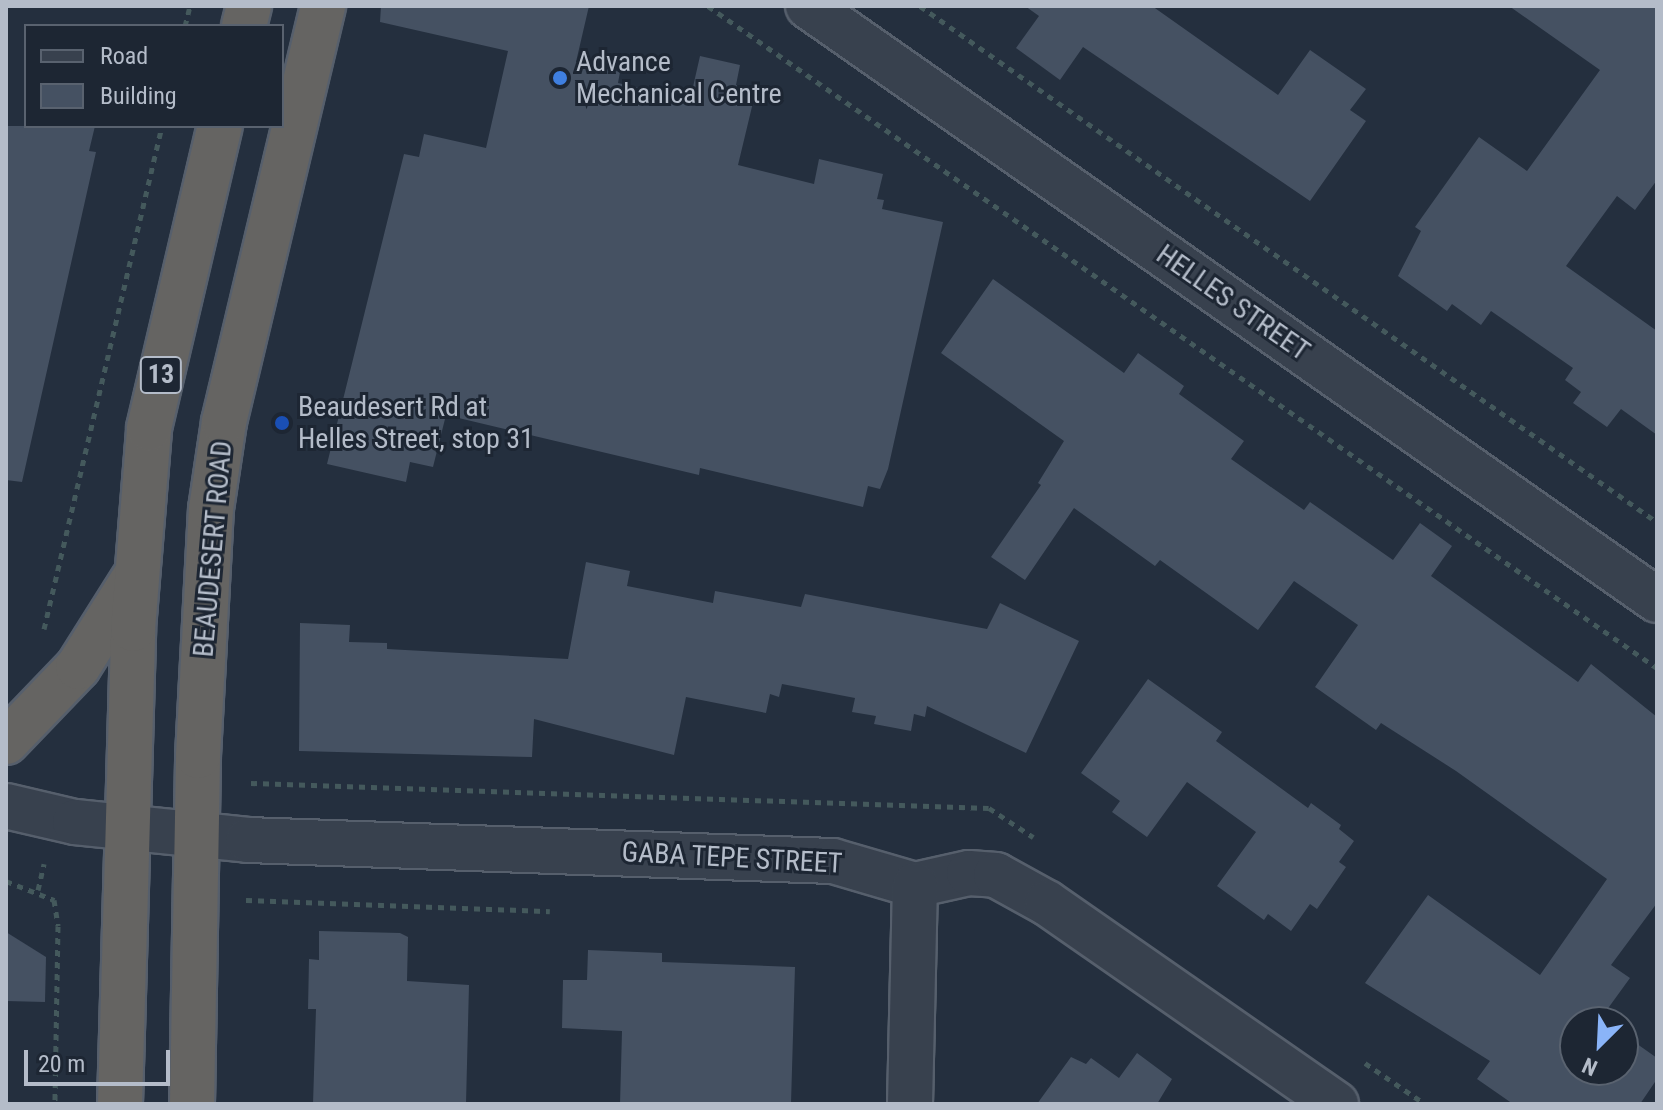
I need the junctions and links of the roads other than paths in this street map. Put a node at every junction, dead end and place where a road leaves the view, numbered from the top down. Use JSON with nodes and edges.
{"nodes":[{"id":1,"x":323,"y":6,"type":"edge"},
{"id":2,"x":808,"y":6,"type":"edge"},
{"id":3,"x":220,"y":128,"type":"edge"},
{"id":4,"x":138,"y":573,"type":"junction"},
{"id":5,"x":1657,"y":600,"type":"edge"},
{"id":6,"x":6,"y":742,"type":"edge"},
{"id":7,"x":6,"y":806,"type":"edge"},
{"id":8,"x":129,"y":828,"type":"junction"},
{"id":9,"x":197,"y":835,"type":"junction"},
{"id":10,"x":915,"y":885,"type":"junction"},
{"id":11,"x":120,"y":1104,"type":"edge"},
{"id":12,"x":192,"y":1104,"type":"edge"},
{"id":13,"x":910,"y":1104,"type":"edge"},
{"id":14,"x":1336,"y":1104,"type":"edge"}],
"edges":[{"from":1,"to":9,"type":"highway","name":"BEAUDESERT ROAD"},
{"from":2,"to":5,"type":"street","name":"HELLES STREET"},
{"from":3,"to":4,"type":"highway","number":"13"},
{"from":4,"to":6,"type":"highway"},
{"from":4,"to":8,"type":"highway","number":"13"},
{"from":7,"to":8,"type":"street","name":"GABA TEPE STREET"},
{"from":8,"to":9,"type":"street","name":"GABA TEPE STREET"},
{"from":8,"to":11,"type":"highway","number":"13"},
{"from":9,"to":10,"type":"street","name":"GABA TEPE STREET"},
{"from":9,"to":12,"type":"highway","name":"BEAUDESERT ROAD"},
{"from":10,"to":13,"type":"street"},
{"from":10,"to":14,"type":"street","name":"GABA TEPE STREET"}]}
